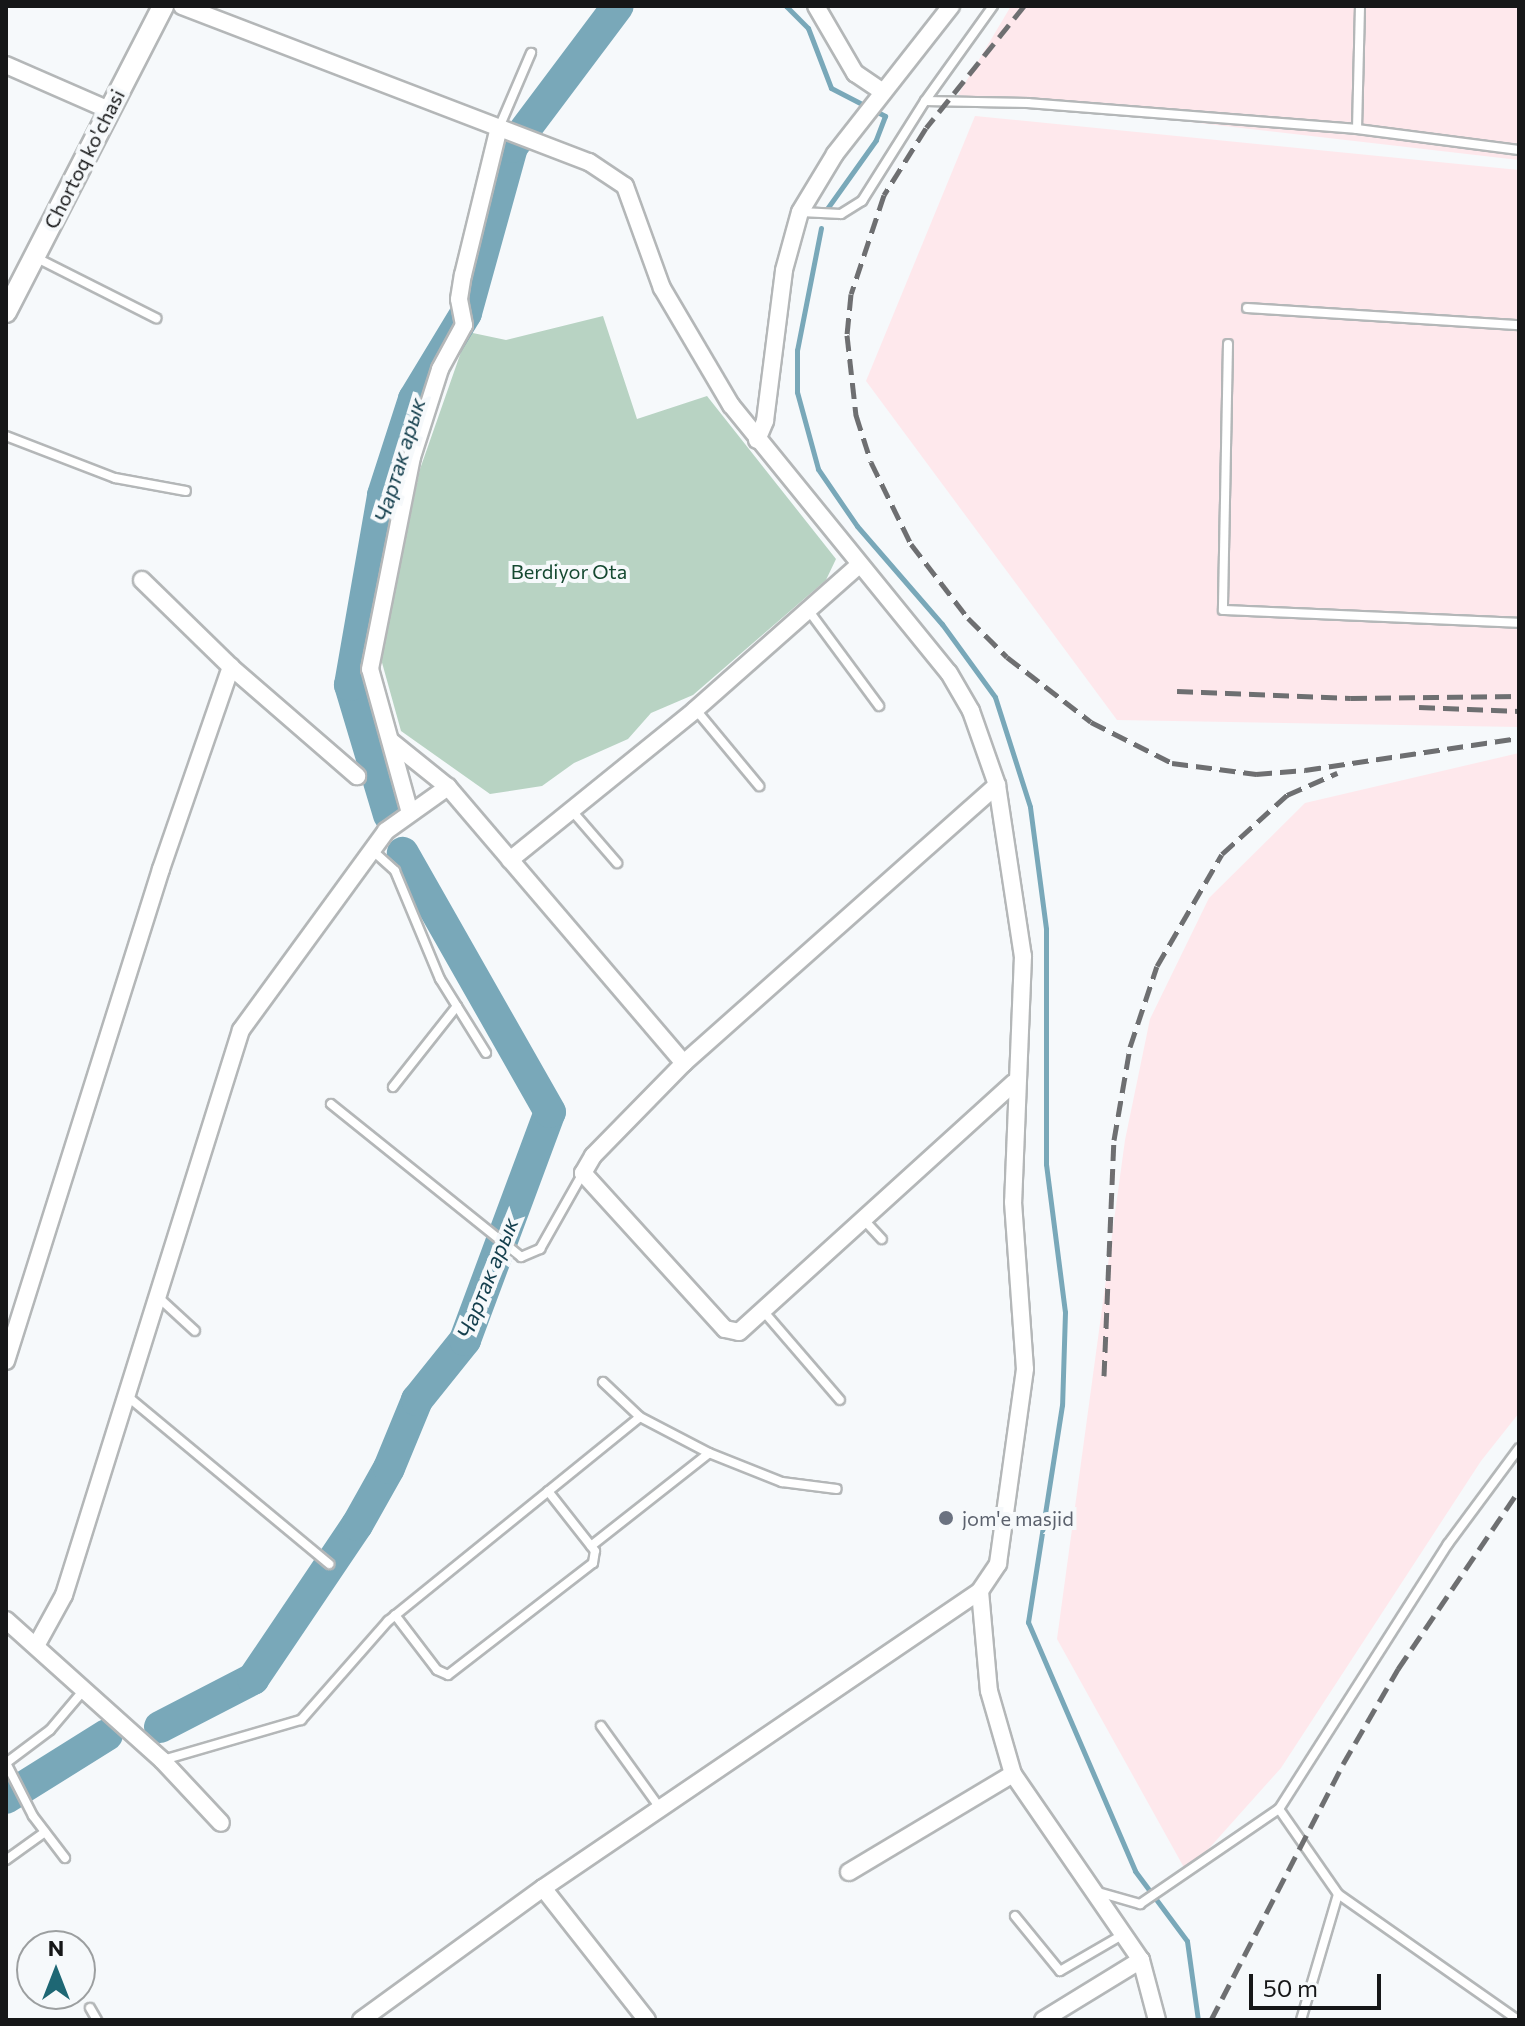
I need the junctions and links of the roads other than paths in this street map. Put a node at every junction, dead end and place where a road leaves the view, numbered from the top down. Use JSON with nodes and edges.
{"nodes":[{"id":1,"x":163,"y":6,"type":"edge"},
{"id":2,"x":182,"y":6,"type":"edge"},
{"id":3,"x":816,"y":6,"type":"edge"},
{"id":4,"x":951,"y":6,"type":"edge"},
{"id":5,"x":993,"y":6,"type":"edge"},
{"id":6,"x":1360,"y":6,"type":"edge"},
{"id":7,"x":531,"y":53,"type":"dead end"},
{"id":8,"x":6,"y":65,"type":"edge"},
{"id":9,"x":883,"y":92,"type":"junction"},
{"id":10,"x":925,"y":101,"type":"junction"},
{"id":11,"x":109,"y":110,"type":"junction"},
{"id":12,"x":1357,"y":129,"type":"junction"},
{"id":13,"x":498,"y":131,"type":"junction"},
{"id":14,"x":1519,"y":150,"type":"edge"},
{"id":15,"x":800,"y":212,"type":"junction"},
{"id":16,"x":35,"y":256,"type":"junction"},
{"id":17,"x":1247,"y":308,"type":"dead end"},
{"id":18,"x":6,"y":312,"type":"edge"},
{"id":19,"x":156,"y":318,"type":"dead end"},
{"id":20,"x":1519,"y":325,"type":"edge"},
{"id":21,"x":1228,"y":344,"type":"dead end"},
{"id":22,"x":6,"y":436,"type":"edge"},
{"id":23,"x":757,"y":440,"type":"junction"},
{"id":24,"x":186,"y":491,"type":"dead end"},
{"id":25,"x":858,"y":566,"type":"junction"},
{"id":26,"x":142,"y":580,"type":"dead end"},
{"id":27,"x":808,"y":610,"type":"junction"},
{"id":28,"x":1519,"y":623,"type":"edge"},
{"id":29,"x":231,"y":667,"type":"junction"},
{"id":30,"x":879,"y":706,"type":"dead end"},
{"id":31,"x":695,"y":710,"type":"junction"},
{"id":32,"x":392,"y":742,"type":"junction"},
{"id":33,"x":357,"y":776,"type":"dead end"},
{"id":34,"x":997,"y":785,"type":"junction"},
{"id":35,"x":759,"y":786,"type":"dead end"},
{"id":36,"x":448,"y":787,"type":"junction"},
{"id":37,"x":571,"y":810,"type":"junction"},
{"id":38,"x":410,"y":813,"type":"junction"},
{"id":39,"x":372,"y":850,"type":"junction"},
{"id":40,"x":510,"y":860,"type":"junction"},
{"id":41,"x":617,"y":863,"type":"dead end"},
{"id":42,"x":457,"y":1006,"type":"junction"},
{"id":43,"x":486,"y":1053,"type":"dead end"},
{"id":44,"x":684,"y":1063,"type":"junction"},
{"id":45,"x":1014,"y":1083,"type":"junction"},
{"id":46,"x":393,"y":1087,"type":"dead end"},
{"id":47,"x":331,"y":1104,"type":"dead end"},
{"id":48,"x":583,"y":1173,"type":"junction"},
{"id":49,"x":864,"y":1220,"type":"junction"},
{"id":50,"x":882,"y":1239,"type":"dead end"},
{"id":51,"x":158,"y":1296,"type":"junction"},
{"id":52,"x":764,"y":1312,"type":"junction"},
{"id":53,"x":195,"y":1331,"type":"dead end"},
{"id":54,"x":6,"y":1361,"type":"edge"},
{"id":55,"x":603,"y":1382,"type":"dead end"},
{"id":56,"x":126,"y":1396,"type":"junction"},
{"id":57,"x":840,"y":1400,"type":"dead end"},
{"id":58,"x":640,"y":1417,"type":"junction"},
{"id":59,"x":1519,"y":1448,"type":"edge"},
{"id":60,"x":709,"y":1453,"type":"junction"},
{"id":61,"x":837,"y":1489,"type":"dead end"},
{"id":62,"x":548,"y":1491,"type":"junction"},
{"id":63,"x":591,"y":1546,"type":"junction"},
{"id":64,"x":329,"y":1564,"type":"dead end"},
{"id":65,"x":980,"y":1591,"type":"junction"},
{"id":66,"x":395,"y":1615,"type":"junction"},
{"id":67,"x":6,"y":1620,"type":"edge"},
{"id":68,"x":36,"y":1646,"type":"junction"},
{"id":69,"x":83,"y":1691,"type":"junction"},
{"id":70,"x":601,"y":1726,"type":"dead end"},
{"id":71,"x":162,"y":1760,"type":"junction"},
{"id":72,"x":1013,"y":1774,"type":"junction"},
{"id":73,"x":660,"y":1809,"type":"junction"},
{"id":74,"x":1279,"y":1809,"type":"junction"},
{"id":75,"x":221,"y":1823,"type":"dead end"},
{"id":76,"x":45,"y":1832,"type":"junction"},
{"id":77,"x":65,"y":1858,"type":"dead end"},
{"id":78,"x":6,"y":1860,"type":"edge"},
{"id":79,"x":849,"y":1872,"type":"dead end"},
{"id":80,"x":1081,"y":1879,"type":"junction"},
{"id":81,"x":543,"y":1888,"type":"junction"},
{"id":82,"x":1338,"y":1894,"type":"junction"},
{"id":83,"x":1015,"y":1916,"type":"dead end"},
{"id":84,"x":1122,"y":1935,"type":"junction"},
{"id":85,"x":1141,"y":1960,"type":"junction"},
{"id":86,"x":361,"y":2020,"type":"edge"},
{"id":87,"x":647,"y":2020,"type":"edge"},
{"id":88,"x":1043,"y":2020,"type":"edge"},
{"id":89,"x":1157,"y":2020,"type":"edge"},
{"id":90,"x":1301,"y":2020,"type":"edge"},
{"id":91,"x":1518,"y":2020,"type":"edge"}],
"edges":[{"from":1,"to":11,"type":"street","name":"Chortoq ko'chasi"},
{"from":2,"to":13,"type":"street"},
{"from":3,"to":9,"type":"street"},
{"from":4,"to":9,"type":"street"},
{"from":5,"to":10,"type":"lane"},
{"from":6,"to":12,"type":"lane"},
{"from":7,"to":13,"type":"lane"},
{"from":8,"to":11,"type":"street"},
{"from":9,"to":15,"type":"street"},
{"from":10,"to":12,"type":"lane"},
{"from":10,"to":15,"type":"lane"},
{"from":11,"to":16,"type":"street","name":"Chortoq ko'chasi"},
{"from":12,"to":14,"type":"lane"},
{"from":13,"to":23,"type":"street"},
{"from":13,"to":32,"type":"street"},
{"from":15,"to":23,"type":"street"},
{"from":16,"to":18,"type":"street","name":"Chortoq ko'chasi"},
{"from":16,"to":19,"type":"lane"},
{"from":17,"to":20,"type":"lane"},
{"from":21,"to":28,"type":"lane"},
{"from":22,"to":24,"type":"lane"},
{"from":23,"to":25,"type":"street"},
{"from":25,"to":27,"type":"street"},
{"from":25,"to":34,"type":"street"},
{"from":26,"to":29,"type":"street"},
{"from":27,"to":30,"type":"lane"},
{"from":27,"to":31,"type":"street"},
{"from":29,"to":33,"type":"street"},
{"from":29,"to":54,"type":"street"},
{"from":31,"to":35,"type":"lane"},
{"from":31,"to":37,"type":"street"},
{"from":32,"to":36,"type":"street"},
{"from":32,"to":38,"type":"street"},
{"from":34,"to":44,"type":"street"},
{"from":34,"to":45,"type":"street"},
{"from":36,"to":38,"type":"street"},
{"from":36,"to":40,"type":"street"},
{"from":37,"to":40,"type":"street"},
{"from":37,"to":41,"type":"lane"},
{"from":38,"to":39,"type":"street"},
{"from":39,"to":42,"type":"lane"},
{"from":39,"to":51,"type":"street"},
{"from":40,"to":44,"type":"street"},
{"from":42,"to":43,"type":"lane"},
{"from":42,"to":46,"type":"lane"},
{"from":44,"to":48,"type":"street"},
{"from":45,"to":49,"type":"street"},
{"from":45,"to":65,"type":"street"},
{"from":47,"to":48,"type":"lane"},
{"from":48,"to":52,"type":"street"},
{"from":49,"to":50,"type":"lane"},
{"from":49,"to":52,"type":"street"},
{"from":51,"to":53,"type":"lane"},
{"from":51,"to":56,"type":"street"},
{"from":52,"to":57,"type":"lane"},
{"from":55,"to":58,"type":"lane"},
{"from":56,"to":64,"type":"lane"},
{"from":56,"to":68,"type":"street"},
{"from":58,"to":60,"type":"lane"},
{"from":58,"to":62,"type":"lane"},
{"from":59,"to":74,"type":"lane"},
{"from":60,"to":61,"type":"lane"},
{"from":60,"to":63,"type":"lane"},
{"from":62,"to":63,"type":"lane"},
{"from":62,"to":66,"type":"lane"},
{"from":63,"to":66,"type":"lane"},
{"from":65,"to":72,"type":"street"},
{"from":65,"to":73,"type":"street"},
{"from":66,"to":71,"type":"lane"},
{"from":67,"to":68,"type":"street"},
{"from":68,"to":69,"type":"street"},
{"from":69,"to":71,"type":"street"},
{"from":69,"to":76,"type":"lane"},
{"from":70,"to":73,"type":"lane"},
{"from":71,"to":75,"type":"street"},
{"from":72,"to":79,"type":"street"},
{"from":72,"to":80,"type":"street"},
{"from":73,"to":81,"type":"street"},
{"from":74,"to":80,"type":"lane"},
{"from":74,"to":82,"type":"lane"},
{"from":76,"to":77,"type":"lane"},
{"from":76,"to":78,"type":"lane"},
{"from":80,"to":84,"type":"street"},
{"from":81,"to":86,"type":"street"},
{"from":81,"to":87,"type":"street"},
{"from":82,"to":90,"type":"lane"},
{"from":82,"to":91,"type":"lane"},
{"from":83,"to":84,"type":"lane"},
{"from":84,"to":85,"type":"street"},
{"from":85,"to":88,"type":"street"},
{"from":85,"to":89,"type":"street"}]}
